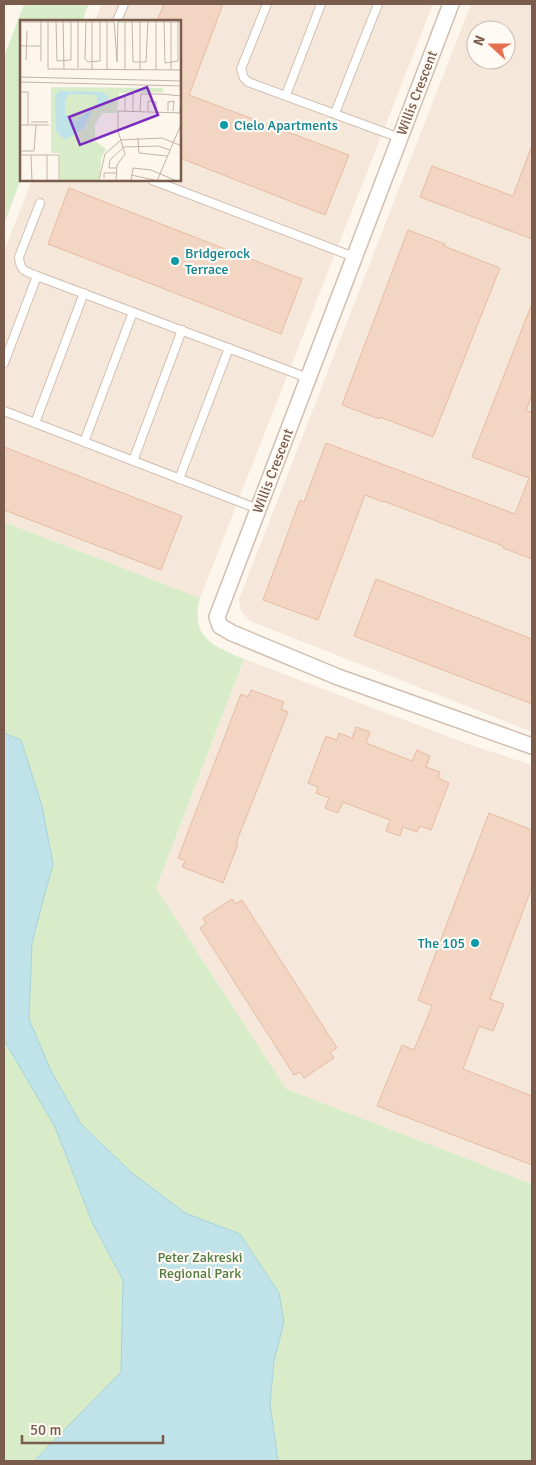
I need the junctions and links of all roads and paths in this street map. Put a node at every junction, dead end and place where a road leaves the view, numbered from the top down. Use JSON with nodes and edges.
{"nodes":[{"id":1,"x":124,"y":4,"type":"edge"},
{"id":2,"x":267,"y":4,"type":"edge"},
{"id":3,"x":321,"y":4,"type":"edge"},
{"id":4,"x":378,"y":4,"type":"edge"},
{"id":5,"x":450,"y":4,"type":"edge"},
{"id":6,"x":118,"y":20,"type":"edge"},
{"id":7,"x":286,"y":95,"type":"junction"},
{"id":8,"x":335,"y":113,"type":"junction"},
{"id":9,"x":400,"y":138,"type":"junction"},
{"id":10,"x":155,"y":181,"type":"edge"},
{"id":11,"x":40,"y":203,"type":"dead end"},
{"id":12,"x":354,"y":257,"type":"junction"},
{"id":13,"x":37,"y":276,"type":"junction"},
{"id":14,"x":84,"y":293,"type":"junction"},
{"id":15,"x":133,"y":312,"type":"junction"},
{"id":16,"x":182,"y":330,"type":"junction"},
{"id":17,"x":229,"y":348,"type":"junction"},
{"id":18,"x":4,"y":363,"type":"edge"},
{"id":19,"x":308,"y":378,"type":"junction"},
{"id":20,"x":4,"y":411,"type":"edge"},
{"id":21,"x":35,"y":423,"type":"junction"},
{"id":22,"x":84,"y":442,"type":"junction"},
{"id":23,"x":133,"y":461,"type":"junction"},
{"id":24,"x":179,"y":480,"type":"junction"},
{"id":25,"x":258,"y":510,"type":"junction"},
{"id":26,"x":532,"y":746,"type":"edge"}],
"edges":[{"from":1,"to":6,"type":"lane"},
{"from":2,"to":7,"type":"lane"},
{"from":3,"to":7,"type":"lane"},
{"from":4,"to":8,"type":"lane"},
{"from":5,"to":9,"type":"street","name":"Willis Crescent"},
{"from":7,"to":8,"type":"lane"},
{"from":8,"to":9,"type":"lane"},
{"from":9,"to":12,"type":"street","name":"Willis Crescent"},
{"from":10,"to":12,"type":"lane"},
{"from":11,"to":13,"type":"lane"},
{"from":12,"to":19,"type":"street","name":"Willis Crescent"},
{"from":13,"to":14,"type":"lane"},
{"from":13,"to":18,"type":"lane"},
{"from":14,"to":15,"type":"lane"},
{"from":14,"to":21,"type":"lane"},
{"from":15,"to":16,"type":"lane"},
{"from":15,"to":22,"type":"lane"},
{"from":16,"to":17,"type":"lane"},
{"from":16,"to":23,"type":"lane"},
{"from":17,"to":19,"type":"lane"},
{"from":17,"to":24,"type":"lane"},
{"from":19,"to":25,"type":"street","name":"Willis Crescent"},
{"from":20,"to":21,"type":"lane"},
{"from":21,"to":22,"type":"lane"},
{"from":22,"to":23,"type":"lane"},
{"from":23,"to":24,"type":"lane"},
{"from":24,"to":25,"type":"lane"},
{"from":25,"to":26,"type":"street","name":"Willis Crescent"}]}
